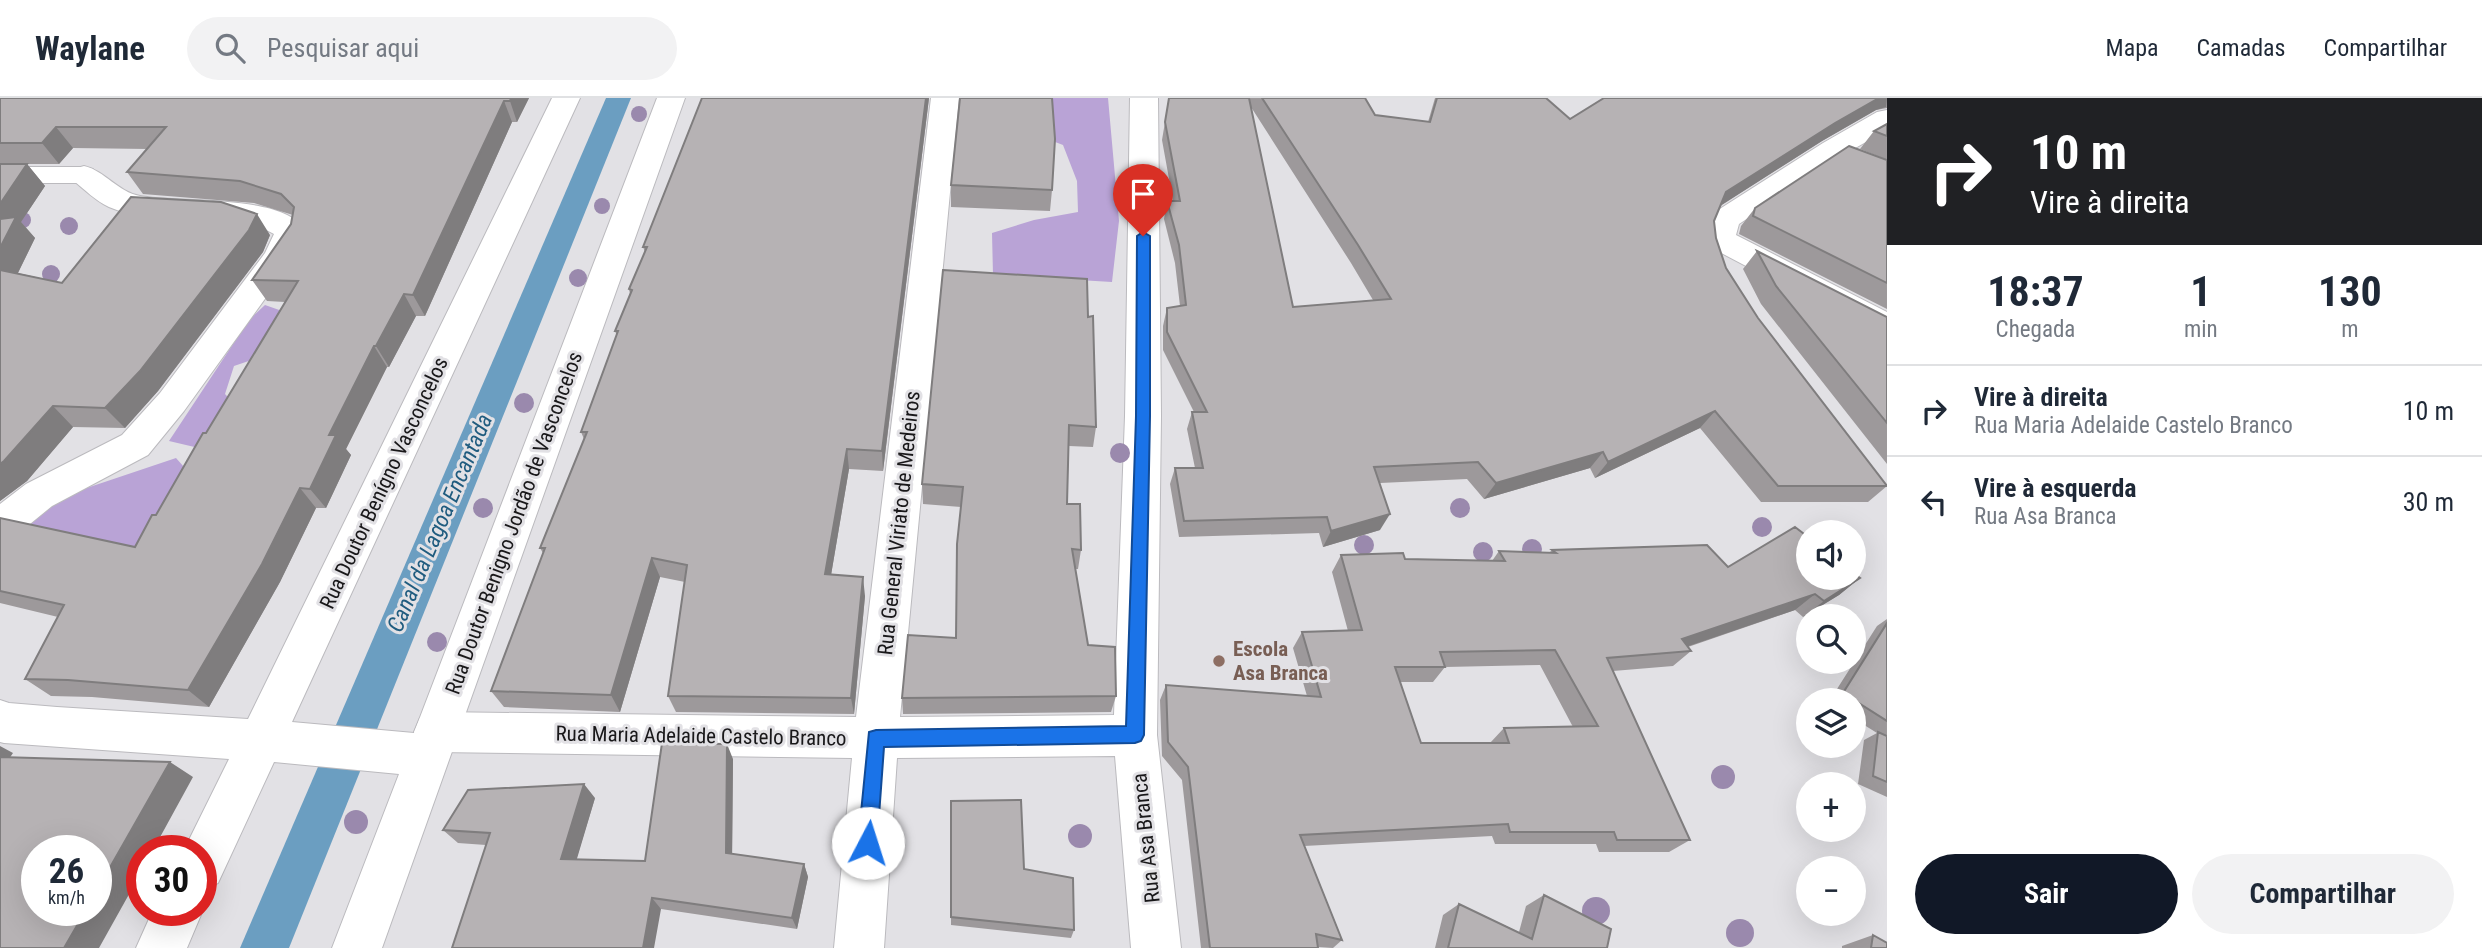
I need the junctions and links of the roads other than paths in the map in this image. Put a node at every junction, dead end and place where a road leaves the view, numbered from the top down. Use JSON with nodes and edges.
{"nodes":[{"id":1,"x":566,"y":98,"type":"edge"},
{"id":2,"x":671,"y":98,"type":"edge"},
{"id":3,"x":945,"y":98,"type":"edge"},
{"id":4,"x":1144,"y":98,"type":"edge"},
{"id":5,"x":1887,"y":118,"type":"edge"},
{"id":6,"x":1833,"y":149,"type":"junction"},
{"id":7,"x":1865,"y":164,"type":"edge"},
{"id":8,"x":0,"y":175,"type":"edge"},
{"id":9,"x":84,"y":175,"type":"joint"},
{"id":10,"x":1719,"y":239,"type":"junction"},
{"id":11,"x":1729,"y":279,"type":"edge"},
{"id":12,"x":1887,"y":326,"type":"edge"},
{"id":13,"x":0,"y":526,"type":"edge"},
{"id":14,"x":1,"y":722,"type":"edge"},
{"id":15,"x":1135,"y":735,"type":"junction"},
{"id":16,"x":876,"y":738,"type":"junction"},
{"id":17,"x":275,"y":741,"type":"junction"},
{"id":18,"x":422,"y":747,"type":"junction"},
{"id":19,"x":217,"y":839,"type":"edge"},
{"id":20,"x":172,"y":926,"type":"edge"},
{"id":21,"x":161,"y":948,"type":"edge"},
{"id":22,"x":357,"y":948,"type":"edge"},
{"id":23,"x":859,"y":948,"type":"edge"},
{"id":24,"x":1156,"y":948,"type":"edge"}],
"edges":[{"from":1,"to":17,"type":"street","name":"Rua Doutor Benígno Vasconcelos"},
{"from":2,"to":18,"type":"street","name":"Rua Doutor Benigno Jordão de Vasconcelos"},
{"from":3,"to":16,"type":"street","name":"Rua General Viriato de Medeiros"},
{"from":4,"to":15,"type":"street","name":"Rua Asa Branca"},
{"from":5,"to":6,"type":"street"},
{"from":6,"to":7,"type":"street"},
{"from":6,"to":10,"type":"street"},
{"from":8,"to":9,"type":"street"},
{"from":9,"to":13,"type":"street"},
{"from":10,"to":11,"type":"street"},
{"from":10,"to":12,"type":"street"},
{"from":14,"to":17,"type":"street","name":"Rua Maria Adelaide Castelo Branco"},
{"from":15,"to":16,"type":"street","name":"Rua Maria Adelaide Castelo Branco"},
{"from":15,"to":24,"type":"street","name":"Rua Asa Branca"},
{"from":16,"to":18,"type":"street","name":"Rua Maria Adelaide Castelo Branco"},
{"from":16,"to":23,"type":"street","name":"Rua General Viriato de Medeiros"},
{"from":17,"to":18,"type":"street","name":"Rua Maria Adelaide Castelo Branco"},
{"from":17,"to":19,"type":"street","name":"Rua Doutor Benígno Vasconcelos"},
{"from":18,"to":22,"type":"street","name":"Rua Doutor Benigno Jordão de Vasconcelos"},
{"from":20,"to":21,"type":"street"}]}
